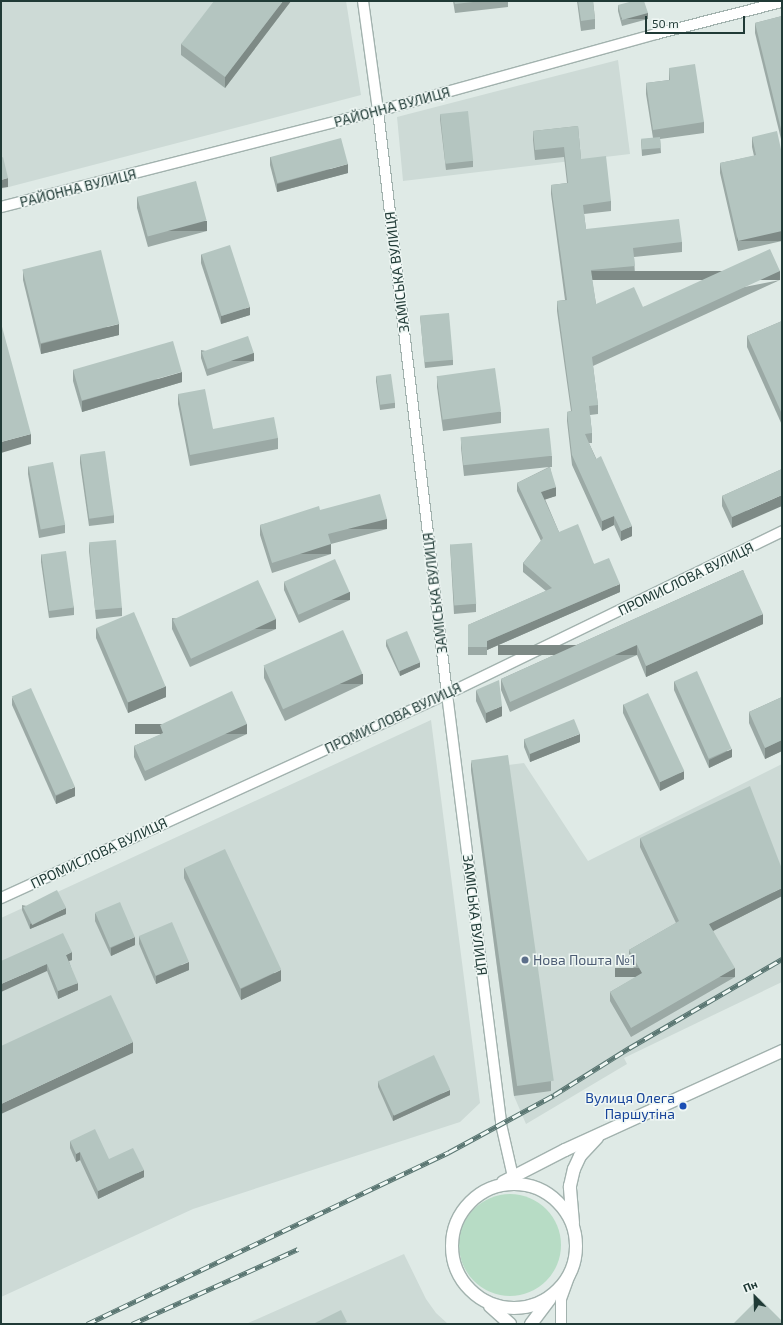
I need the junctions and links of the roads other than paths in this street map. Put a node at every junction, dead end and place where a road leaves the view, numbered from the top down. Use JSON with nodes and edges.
{"nodes":[{"id":1,"x":363,"y":1,"type":"edge"},
{"id":2,"x":782,"y":2,"type":"edge"},
{"id":3,"x":378,"y":111,"type":"junction"},
{"id":4,"x":1,"y":207,"type":"edge"},
{"id":5,"x":782,"y":531,"type":"edge"},
{"id":6,"x":447,"y":694,"type":"junction"},
{"id":7,"x":1,"y":898,"type":"edge"},
{"id":8,"x":782,"y":1051,"type":"edge"},
{"id":9,"x":609,"y":1129,"type":"junction"},
{"id":10,"x":516,"y":1180,"type":"junction"},
{"id":11,"x":575,"y":1232,"type":"junction"},
{"id":12,"x":573,"y":1266,"type":"junction"},
{"id":13,"x":554,"y":1294,"type":"junction"},
{"id":14,"x":484,"y":1301,"type":"junction"},
{"id":15,"x":510,"y":1324,"type":"edge"},
{"id":16,"x":531,"y":1324,"type":"edge"},
{"id":17,"x":561,"y":1324,"type":"edge"}],
"edges":[{"from":1,"to":3,"type":"street","name":"ЗАМІСЬКА ВУЛИЦЯ"},
{"from":2,"to":3,"type":"street","name":"РАЙОННА ВУЛИЦЯ"},
{"from":3,"to":4,"type":"street","name":"РАЙОННА ВУЛИЦЯ"},
{"from":3,"to":6,"type":"street","name":"ЗАМІСЬКА ВУЛИЦЯ"},
{"from":5,"to":6,"type":"street","name":"ПРОМИСЛОВА ВУЛИЦЯ"},
{"from":6,"to":7,"type":"street","name":"ПРОМИСЛОВА ВУЛИЦЯ"},
{"from":6,"to":10,"type":"street","name":"ЗАМІСЬКА ВУЛИЦЯ"},
{"from":8,"to":9,"type":"street"},
{"from":9,"to":10,"type":"street"},
{"from":9,"to":11,"type":"street"},
{"from":10,"to":11,"type":"street"},
{"from":10,"to":14,"type":"street"},
{"from":11,"to":12,"type":"street"},
{"from":12,"to":13,"type":"street"},
{"from":12,"to":17,"type":"street"},
{"from":13,"to":14,"type":"street"},
{"from":13,"to":16,"type":"street"},
{"from":14,"to":15,"type":"street"}]}
